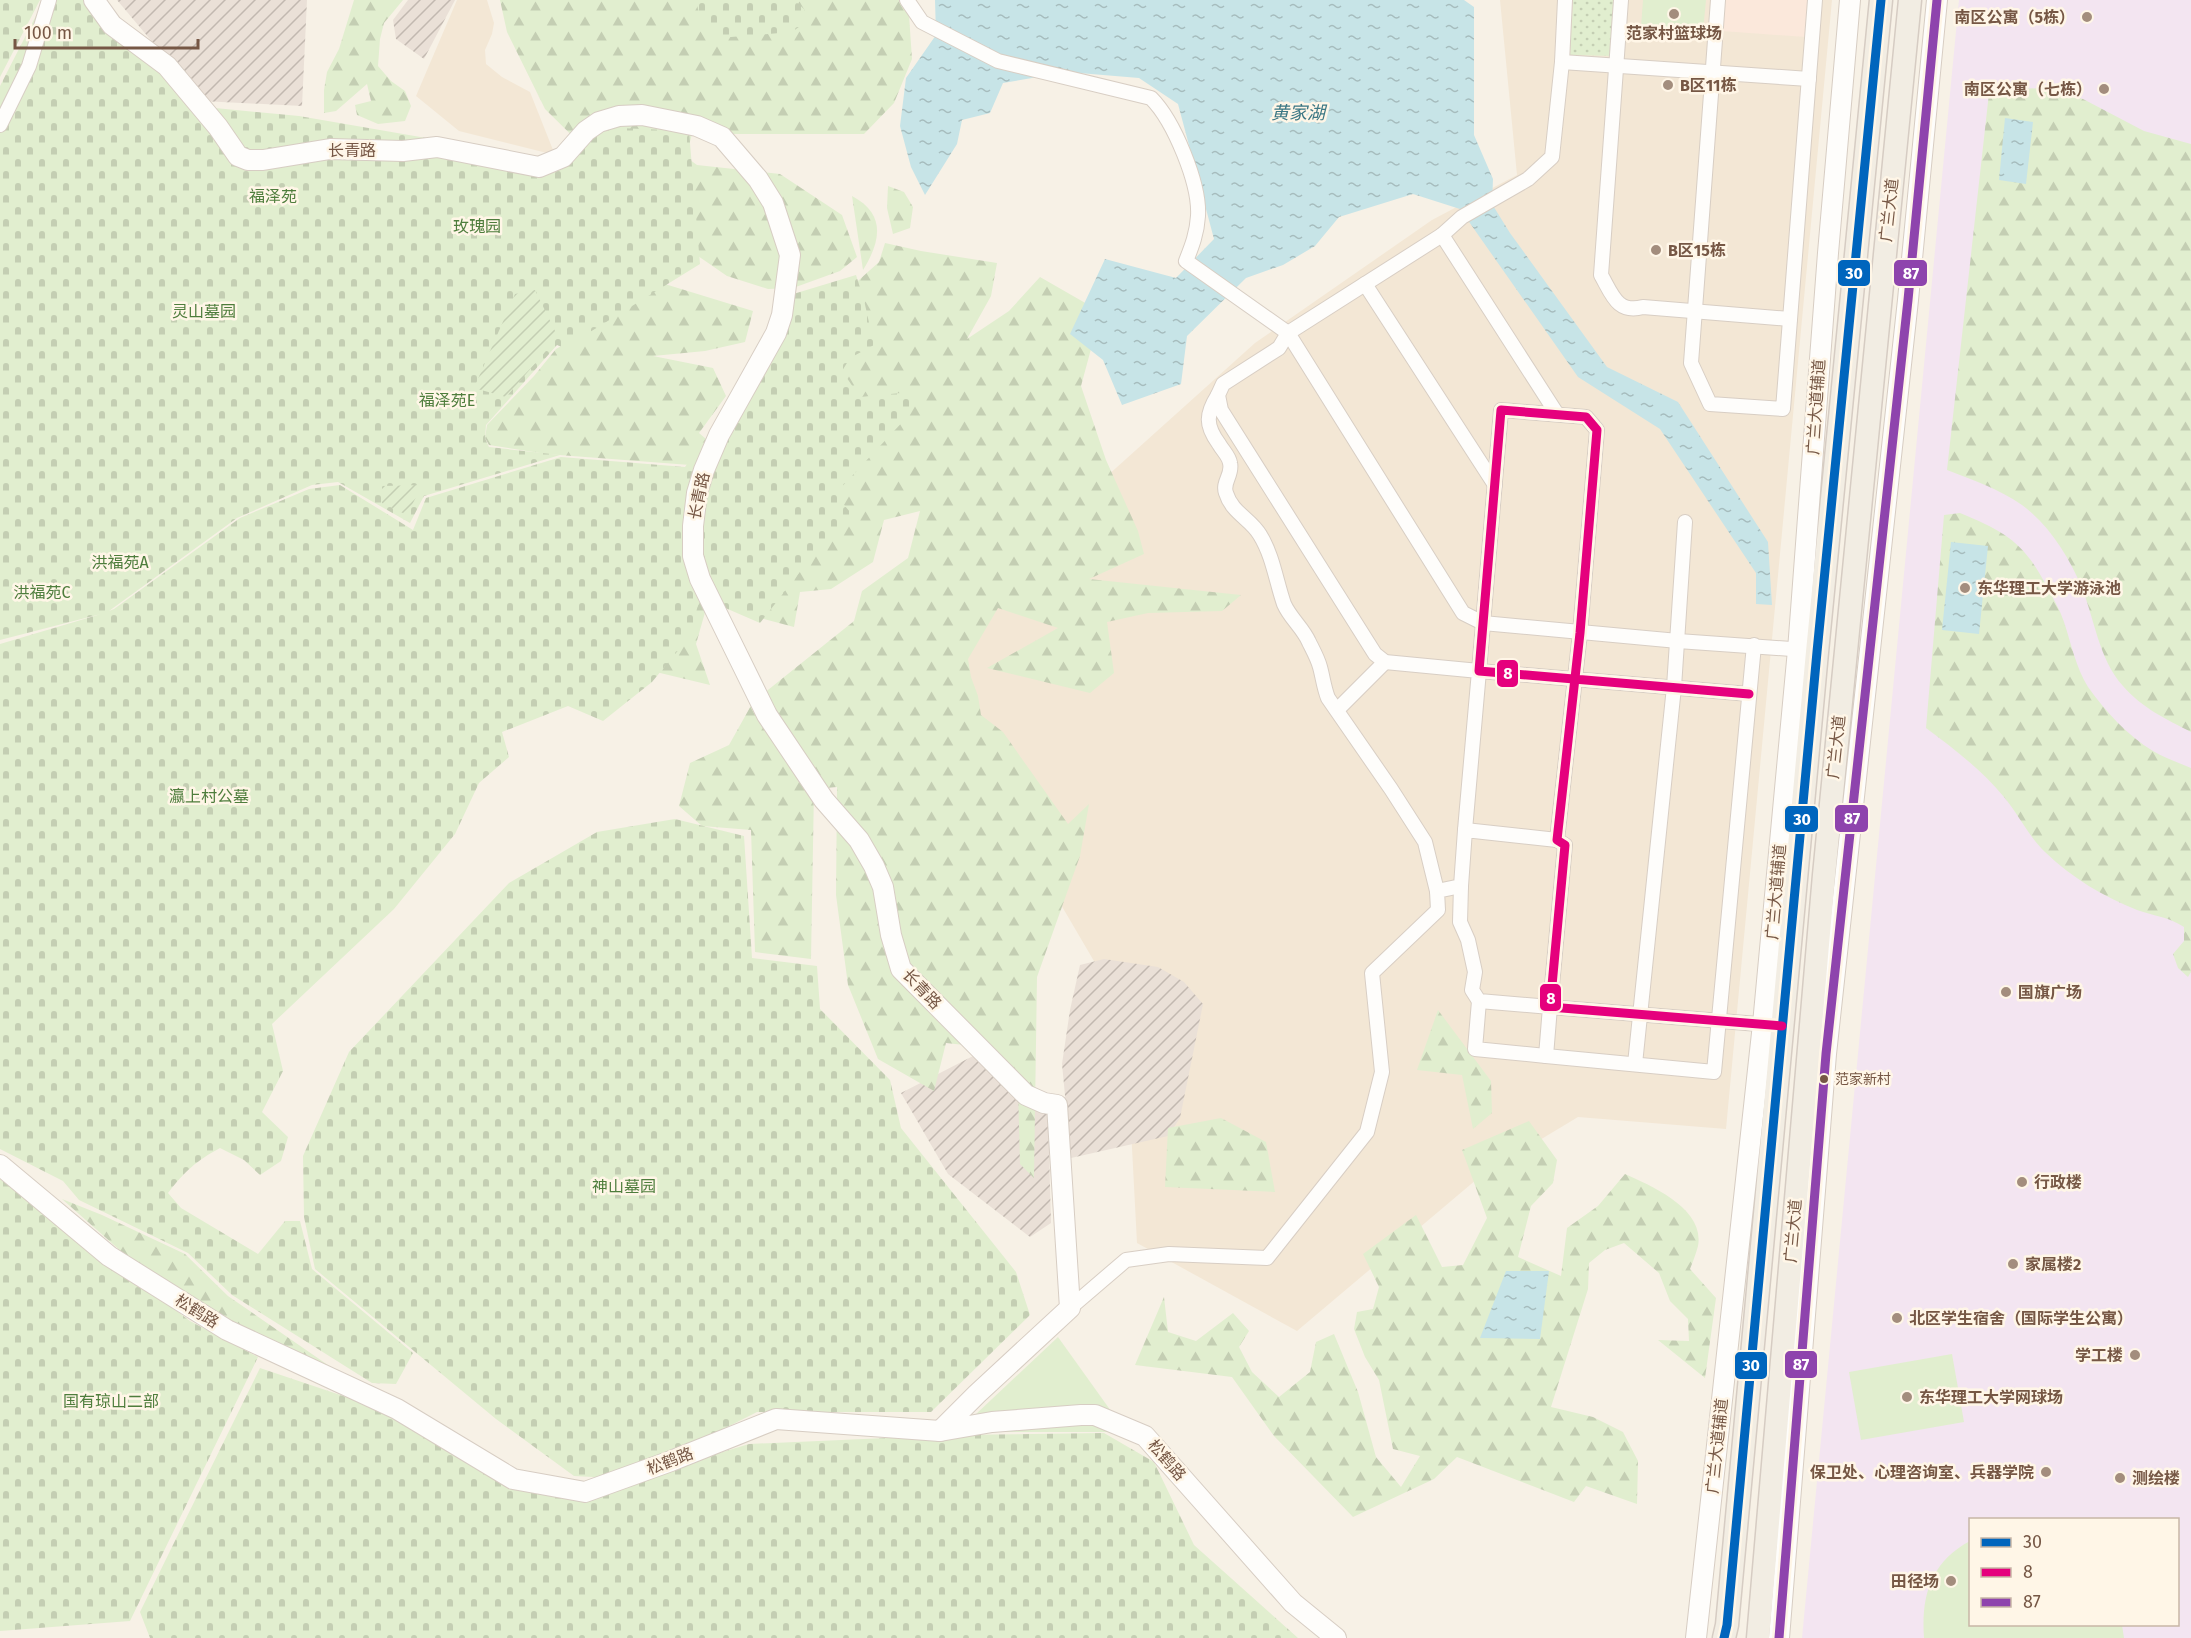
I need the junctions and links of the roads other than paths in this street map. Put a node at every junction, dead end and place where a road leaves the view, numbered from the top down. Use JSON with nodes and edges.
{"nodes":[{"id":1,"x":49,"y":0,"type":"edge"},
{"id":2,"x":94,"y":0,"type":"edge"},
{"id":3,"x":907,"y":0,"type":"edge"},
{"id":4,"x":1565,"y":0,"type":"edge"},
{"id":5,"x":1621,"y":0,"type":"edge"},
{"id":6,"x":1718,"y":0,"type":"edge"},
{"id":7,"x":1815,"y":0,"type":"edge"},
{"id":8,"x":1850,"y":0,"type":"edge"},
{"id":9,"x":1881,"y":0,"type":"edge"},
{"id":10,"x":1910,"y":0,"type":"edge"},
{"id":11,"x":1937,"y":0,"type":"edge"},
{"id":12,"x":1562,"y":62,"type":"junction"},
{"id":13,"x":1616,"y":64,"type":"junction"},
{"id":14,"x":1713,"y":72,"type":"junction"},
{"id":15,"x":1809,"y":80,"type":"junction"},
{"id":16,"x":0,"y":125,"type":"edge"},
{"id":17,"x":1442,"y":235,"type":"junction"},
{"id":18,"x":1365,"y":284,"type":"junction"},
{"id":19,"x":1694,"y":312,"type":"junction"},
{"id":20,"x":1790,"y":319,"type":"junction"},
{"id":21,"x":1288,"y":333,"type":"junction"},
{"id":22,"x":1218,"y":395,"type":"junction"},
{"id":23,"x":1557,"y":414,"type":"junction"},
{"id":24,"x":1495,"y":485,"type":"junction"},
{"id":25,"x":1685,"y":522,"type":"dead end"},
{"id":26,"x":1483,"y":622,"type":"junction"},
{"id":27,"x":1580,"y":633,"type":"junction"},
{"id":28,"x":1678,"y":641,"type":"junction"},
{"id":29,"x":1754,"y":645,"type":"junction"},
{"id":30,"x":1808,"y":651,"type":"junction"},
{"id":31,"x":1385,"y":662,"type":"junction"},
{"id":32,"x":1479,"y":671,"type":"junction"},
{"id":33,"x":1574,"y":679,"type":"junction"},
{"id":34,"x":1674,"y":687,"type":"junction"},
{"id":35,"x":1749,"y":694,"type":"junction"},
{"id":36,"x":1338,"y":709,"type":"junction"},
{"id":37,"x":1465,"y":830,"type":"junction"},
{"id":38,"x":1557,"y":840,"type":"junction"},
{"id":39,"x":1461,"y":886,"type":"junction"},
{"id":40,"x":1437,"y":891,"type":"junction"},
{"id":41,"x":1479,"y":1001,"type":"junction"},
{"id":42,"x":1550,"y":1007,"type":"junction"},
{"id":43,"x":1639,"y":1015,"type":"junction"},
{"id":44,"x":1719,"y":1021,"type":"junction"},
{"id":45,"x":1772,"y":1025,"type":"junction"},
{"id":46,"x":1546,"y":1056,"type":"junction"},
{"id":47,"x":1635,"y":1064,"type":"junction"},
{"id":48,"x":0,"y":1165,"type":"edge"},
{"id":49,"x":1070,"y":1308,"type":"junction"},
{"id":50,"x":940,"y":1431,"type":"junction"},
{"id":51,"x":1336,"y":1638,"type":"edge"},
{"id":52,"x":1696,"y":1638,"type":"edge"},
{"id":53,"x":1724,"y":1638,"type":"edge"},
{"id":54,"x":1758,"y":1638,"type":"edge"},
{"id":55,"x":1779,"y":1638,"type":"edge"}],
"edges":[{"from":1,"to":16,"type":"street"},
{"from":2,"to":49,"type":"street","name":"长青路"},
{"from":3,"to":21,"type":"street"},
{"from":4,"to":12,"type":"street"},
{"from":5,"to":13,"type":"street"},
{"from":6,"to":14,"type":"street"},
{"from":7,"to":15,"type":"street"},
{"from":8,"to":30,"type":"street","name":"广兰大道辅道"},
{"from":9,"to":30,"type":"main road","name":"广兰大道"},
{"from":10,"to":54,"type":"main road","name":"广兰大道"},
{"from":11,"to":55,"type":"street"},
{"from":12,"to":13,"type":"street"},
{"from":12,"to":17,"type":"street"},
{"from":13,"to":14,"type":"street"},
{"from":13,"to":19,"type":"street"},
{"from":14,"to":15,"type":"street"},
{"from":14,"to":19,"type":"street"},
{"from":15,"to":20,"type":"street"},
{"from":17,"to":18,"type":"street"},
{"from":17,"to":23,"type":"street"},
{"from":18,"to":21,"type":"street"},
{"from":18,"to":24,"type":"street"},
{"from":19,"to":20,"type":"street"},
{"from":19,"to":20,"type":"street"},
{"from":21,"to":22,"type":"street"},
{"from":21,"to":26,"type":"street"},
{"from":22,"to":31,"type":"street"},
{"from":22,"to":36,"type":"street"},
{"from":23,"to":24,"type":"street"},
{"from":23,"to":27,"type":"street"},
{"from":24,"to":26,"type":"street"},
{"from":25,"to":28,"type":"street"},
{"from":26,"to":27,"type":"street"},
{"from":26,"to":32,"type":"street"},
{"from":27,"to":28,"type":"street"},
{"from":27,"to":33,"type":"street"},
{"from":28,"to":29,"type":"street"},
{"from":28,"to":34,"type":"street"},
{"from":29,"to":30,"type":"street"},
{"from":29,"to":35,"type":"street"},
{"from":30,"to":45,"type":"main road","name":"广兰大道"},
{"from":31,"to":32,"type":"street"},
{"from":31,"to":36,"type":"street"},
{"from":32,"to":33,"type":"street"},
{"from":32,"to":37,"type":"street"},
{"from":33,"to":34,"type":"street"},
{"from":33,"to":38,"type":"street"},
{"from":34,"to":35,"type":"street"},
{"from":34,"to":43,"type":"street"},
{"from":35,"to":44,"type":"street"},
{"from":36,"to":40,"type":"street"},
{"from":37,"to":38,"type":"street"},
{"from":37,"to":39,"type":"street"},
{"from":38,"to":42,"type":"street"},
{"from":39,"to":40,"type":"street"},
{"from":39,"to":41,"type":"street"},
{"from":40,"to":49,"type":"street"},
{"from":41,"to":42,"type":"street"},
{"from":41,"to":46,"type":"street"},
{"from":42,"to":43,"type":"street"},
{"from":42,"to":46,"type":"street"},
{"from":43,"to":44,"type":"street"},
{"from":43,"to":47,"type":"street"},
{"from":44,"to":45,"type":"street"},
{"from":44,"to":47,"type":"street"},
{"from":45,"to":52,"type":"street","name":"广兰大道辅道"},
{"from":45,"to":53,"type":"main road","name":"广兰大道"},
{"from":46,"to":47,"type":"street"},
{"from":48,"to":50,"type":"street","name":"松鹤路"},
{"from":49,"to":50,"type":"street"},
{"from":50,"to":51,"type":"street","name":"松鹤路"}]}
